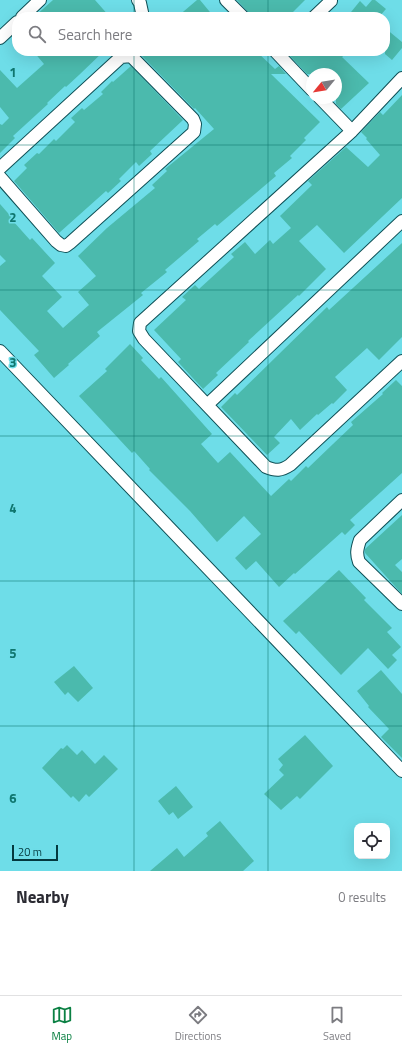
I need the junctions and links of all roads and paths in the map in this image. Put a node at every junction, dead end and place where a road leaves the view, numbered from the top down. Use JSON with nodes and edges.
{"nodes":[{"id":1,"x":40,"y":0,"type":"edge"},
{"id":2,"x":138,"y":0,"type":"edge"},
{"id":3,"x":226,"y":0,"type":"edge"},
{"id":4,"x":330,"y":2,"type":"dead end"},
{"id":5,"x":27,"y":12,"type":"edge"},
{"id":6,"x":142,"y":12,"type":"edge"},
{"id":7,"x":238,"y":12,"type":"edge"},
{"id":8,"x":319,"y":12,"type":"edge"},
{"id":9,"x":12,"y":27,"type":"edge"},
{"id":10,"x":0,"y":38,"type":"edge"},
{"id":11,"x":125,"y":56,"type":"edge"},
{"id":12,"x":135,"y":56,"type":"edge"},
{"id":13,"x":281,"y":56,"type":"edge"},
{"id":14,"x":402,"y":78,"type":"edge"},
{"id":15,"x":306,"y":83,"type":"edge"},
{"id":16,"x":326,"y":104,"type":"edge"},
{"id":17,"x":352,"y":131,"type":"junction"},
{"id":18,"x":0,"y":168,"type":"edge"},
{"id":19,"x":0,"y":177,"type":"edge"},
{"id":20,"x":402,"y":221,"type":"edge"},
{"id":21,"x":0,"y":351,"type":"edge"},
{"id":22,"x":402,"y":360,"type":"edge"},
{"id":23,"x":207,"y":405,"type":"junction"},
{"id":24,"x":402,"y":500,"type":"edge"},
{"id":25,"x":402,"y":604,"type":"edge"},
{"id":26,"x":402,"y":771,"type":"edge"}],
"edges":[{"from":1,"to":5,"type":"street"},
{"from":2,"to":6,"type":"street"},
{"from":3,"to":7,"type":"street"},
{"from":4,"to":8,"type":"street"},
{"from":9,"to":10,"type":"street"},
{"from":11,"to":18,"type":"street"},
{"from":12,"to":19,"type":"street"},
{"from":13,"to":15,"type":"street"},
{"from":14,"to":17,"type":"street"},
{"from":16,"to":17,"type":"street"},
{"from":17,"to":23,"type":"street"},
{"from":20,"to":23,"type":"street"},
{"from":21,"to":26,"type":"street"},
{"from":22,"to":23,"type":"street"},
{"from":24,"to":25,"type":"street"}]}
